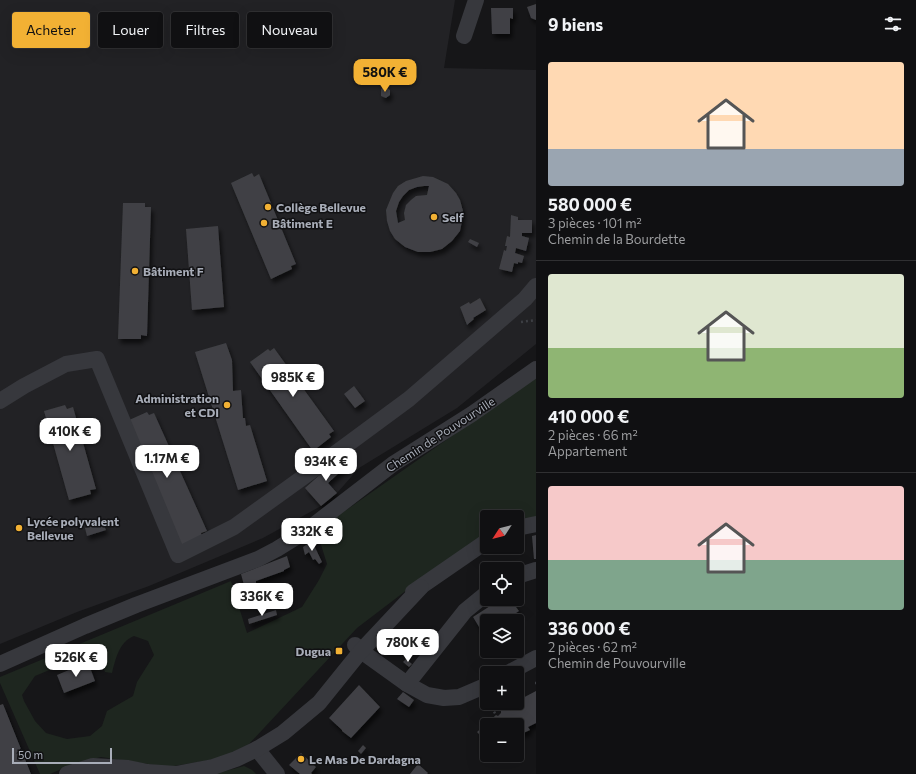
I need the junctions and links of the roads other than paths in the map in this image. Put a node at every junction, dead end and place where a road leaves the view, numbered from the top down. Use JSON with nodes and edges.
{"nodes":[{"id":1,"x":476,"y":0,"type":"edge"},
{"id":2,"x":464,"y":36,"type":"dead end"},
{"id":3,"x":536,"y":286,"type":"edge"},
{"id":4,"x":536,"y":369,"type":"edge"},
{"id":5,"x":0,"y":401,"type":"edge"},
{"id":6,"x":536,"y":524,"type":"edge"},
{"id":7,"x":524,"y":527,"type":"edge"},
{"id":8,"x":480,"y":546,"type":"edge"},
{"id":9,"x":536,"y":570,"type":"edge"},
{"id":10,"x":524,"y":574,"type":"edge"},
{"id":11,"x":480,"y":599,"type":"edge"},
{"id":12,"x":357,"y":648,"type":"junction"},
{"id":13,"x":536,"y":658,"type":"edge"},
{"id":14,"x":0,"y":664,"type":"edge"},
{"id":15,"x":521,"y":666,"type":"edge"},
{"id":16,"x":407,"y":684,"type":"junction"},
{"id":17,"x":480,"y":688,"type":"edge"},
{"id":18,"x":257,"y":749,"type":"junction"},
{"id":19,"x":110,"y":766,"type":"junction"},
{"id":20,"x":66,"y":774,"type":"edge"},
{"id":21,"x":90,"y":774,"type":"edge"},
{"id":22,"x":277,"y":774,"type":"edge"}],
"edges":[{"from":1,"to":2,"type":"street"},
{"from":3,"to":5,"type":"street"},
{"from":4,"to":14,"type":"street","name":"Chemin de Pouvourville"},
{"from":6,"to":7,"type":"street"},
{"from":8,"to":12,"type":"street"},
{"from":9,"to":10,"type":"street"},
{"from":11,"to":16,"type":"street"},
{"from":12,"to":16,"type":"street"},
{"from":12,"to":18,"type":"street"},
{"from":13,"to":15,"type":"street"},
{"from":16,"to":17,"type":"street"},
{"from":18,"to":19,"type":"street"},
{"from":18,"to":22,"type":"street"},
{"from":19,"to":20,"type":"street"},
{"from":19,"to":21,"type":"street"}]}
